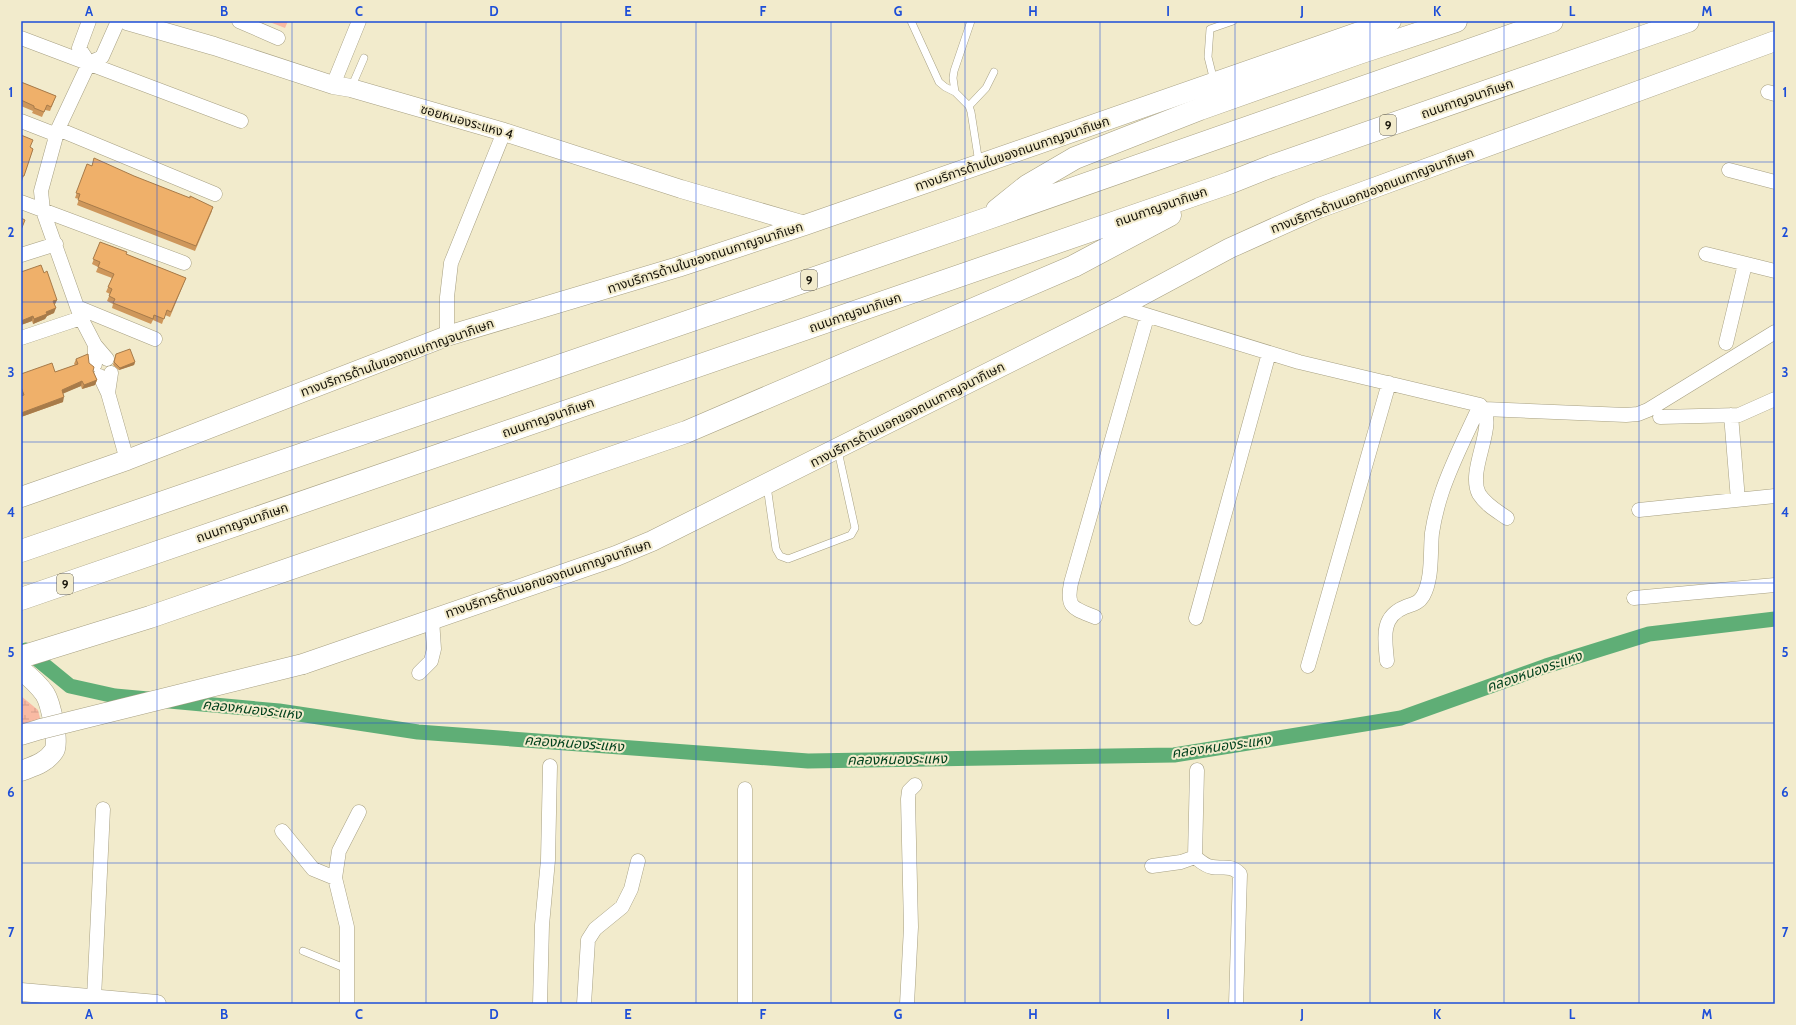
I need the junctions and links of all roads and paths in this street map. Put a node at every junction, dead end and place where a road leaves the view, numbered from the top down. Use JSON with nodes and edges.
{"nodes":[{"id":1,"x":89,"y":21,"type":"edge"},
{"id":2,"x":118,"y":21,"type":"edge"},
{"id":3,"x":127,"y":21,"type":"edge"},
{"id":4,"x":239,"y":21,"type":"edge"},
{"id":5,"x":359,"y":21,"type":"edge"},
{"id":6,"x":911,"y":21,"type":"edge"},
{"id":7,"x":971,"y":21,"type":"edge"},
{"id":8,"x":1234,"y":21,"type":"edge"},
{"id":9,"x":1391,"y":21,"type":"edge"},
{"id":10,"x":1456,"y":21,"type":"edge"},
{"id":11,"x":1552,"y":21,"type":"edge"},
{"id":12,"x":1688,"y":21,"type":"edge"},
{"id":13,"x":21,"y":38,"type":"edge"},
{"id":14,"x":278,"y":38,"type":"dead end"},
{"id":15,"x":1775,"y":41,"type":"edge"},
{"id":16,"x":364,"y":58,"type":"dead end"},
{"id":17,"x":89,"y":63,"type":"junction"},
{"id":18,"x":994,"y":72,"type":"dead end"},
{"id":19,"x":1215,"y":82,"type":"junction"},
{"id":20,"x":333,"y":85,"type":"junction"},
{"id":21,"x":351,"y":88,"type":"junction"},
{"id":22,"x":955,"y":92,"type":"junction"},
{"id":23,"x":969,"y":106,"type":"junction"},
{"id":24,"x":241,"y":121,"type":"dead end"},
{"id":25,"x":21,"y":122,"type":"edge"},
{"id":26,"x":58,"y":132,"type":"junction"},
{"id":27,"x":504,"y":132,"type":"junction"},
{"id":28,"x":979,"y":164,"type":"junction"},
{"id":29,"x":1729,"y":170,"type":"dead end"},
{"id":30,"x":1775,"y":182,"type":"edge"},
{"id":31,"x":1229,"y":183,"type":"junction"},
{"id":32,"x":215,"y":194,"type":"dead end"},
{"id":33,"x":21,"y":202,"type":"edge"},
{"id":34,"x":43,"y":211,"type":"junction"},
{"id":35,"x":983,"y":220,"type":"junction"},
{"id":36,"x":805,"y":225,"type":"junction"},
{"id":37,"x":56,"y":244,"type":"junction"},
{"id":38,"x":1706,"y":254,"type":"dead end"},
{"id":39,"x":21,"y":255,"type":"edge"},
{"id":40,"x":184,"y":264,"type":"dead end"},
{"id":41,"x":1745,"y":264,"type":"junction"},
{"id":42,"x":1775,"y":271,"type":"edge"},
{"id":43,"x":1120,"y":307,"type":"junction"},
{"id":44,"x":79,"y":313,"type":"junction"},
{"id":45,"x":1147,"y":317,"type":"junction"},
{"id":46,"x":1775,"y":332,"type":"edge"},
{"id":47,"x":447,"y":336,"type":"junction"},
{"id":48,"x":21,"y":338,"type":"edge"},
{"id":49,"x":155,"y":339,"type":"dead end"},
{"id":50,"x":1726,"y":343,"type":"dead end"},
{"id":51,"x":1269,"y":353,"type":"junction"},
{"id":52,"x":1389,"y":383,"type":"junction"},
{"id":53,"x":1775,"y":399,"type":"edge"},
{"id":54,"x":1482,"y":407,"type":"junction"},
{"id":55,"x":1731,"y":415,"type":"junction"},
{"id":56,"x":1660,"y":418,"type":"dead end"},
{"id":57,"x":838,"y":448,"type":"junction"},
{"id":58,"x":127,"y":460,"type":"junction"},
{"id":59,"x":767,"y":484,"type":"junction"},
{"id":60,"x":1775,"y":496,"type":"edge"},
{"id":61,"x":21,"y":497,"type":"edge"},
{"id":62,"x":1738,"y":500,"type":"junction"},
{"id":63,"x":1639,"y":510,"type":"dead end"},
{"id":64,"x":1507,"y":518,"type":"dead end"},
{"id":65,"x":21,"y":551,"type":"edge"},
{"id":66,"x":1775,"y":585,"type":"edge"},
{"id":67,"x":1634,"y":598,"type":"dead end"},
{"id":68,"x":21,"y":599,"type":"edge"},
{"id":69,"x":1095,"y":617,"type":"dead end"},
{"id":70,"x":1196,"y":618,"type":"dead end"},
{"id":71,"x":432,"y":619,"type":"junction"},
{"id":72,"x":21,"y":657,"type":"edge"},
{"id":73,"x":1387,"y":661,"type":"dead end"},
{"id":74,"x":1308,"y":666,"type":"dead end"},
{"id":75,"x":21,"y":670,"type":"edge"},
{"id":76,"x":419,"y":673,"type":"dead end"},
{"id":77,"x":21,"y":735,"type":"edge"},
{"id":78,"x":550,"y":766,"type":"dead end"},
{"id":79,"x":1197,"y":770,"type":"dead end"},
{"id":80,"x":21,"y":771,"type":"edge"},
{"id":81,"x":916,"y":785,"type":"dead end"},
{"id":82,"x":745,"y":789,"type":"dead end"},
{"id":83,"x":103,"y":809,"type":"dead end"},
{"id":84,"x":359,"y":812,"type":"dead end"},
{"id":85,"x":282,"y":831,"type":"dead end"},
{"id":86,"x":1195,"y":857,"type":"junction"},
{"id":87,"x":638,"y":861,"type":"dead end"},
{"id":88,"x":1152,"y":866,"type":"dead end"},
{"id":89,"x":335,"y":878,"type":"junction"},
{"id":90,"x":303,"y":951,"type":"dead end"},
{"id":91,"x":347,"y":968,"type":"junction"},
{"id":92,"x":21,"y":992,"type":"edge"},
{"id":93,"x":94,"y":998,"type":"junction"},
{"id":94,"x":134,"y":1003,"type":"edge"},
{"id":95,"x":156,"y":1004,"type":"edge"},
{"id":96,"x":348,"y":1004,"type":"edge"},
{"id":97,"x":540,"y":1004,"type":"edge"},
{"id":98,"x":584,"y":1004,"type":"edge"},
{"id":99,"x":745,"y":1004,"type":"edge"},
{"id":100,"x":907,"y":1004,"type":"edge"},
{"id":101,"x":1236,"y":1004,"type":"edge"}],
"edges":[{"from":1,"to":17,"type":"street"},
{"from":2,"to":17,"type":"street"},
{"from":3,"to":20,"type":"street","name":"ซอยหนองระแหง 4"},
{"from":4,"to":14,"type":"street"},
{"from":5,"to":20,"type":"street"},
{"from":6,"to":22,"type":"lane"},
{"from":7,"to":22,"type":"lane"},
{"from":8,"to":19,"type":"lane"},
{"from":9,"to":19,"type":"main road","name":"ทางบริการด้านในของถนนกาญจนาภิเษก"},
{"from":10,"to":35,"type":"highway"},
{"from":11,"to":35,"type":"highway","number":"9"},
{"from":12,"to":31,"type":"highway","name":"ถนนกาญจนาภิเษก","number":"9"},
{"from":13,"to":17,"type":"street"},
{"from":15,"to":43,"type":"main road","name":"ทางบริการด้านนอกของถนนกาญจนาภิเษก"},
{"from":16,"to":21,"type":"lane"},
{"from":17,"to":24,"type":"street"},
{"from":17,"to":26,"type":"street"},
{"from":18,"to":23,"type":"lane"},
{"from":19,"to":28,"type":"main road","name":"ทางบริการด้านในของถนนกาญจนาภิเษก"},
{"from":20,"to":21,"type":"street","name":"ซอยหนองระแหง 4"},
{"from":21,"to":27,"type":"street","name":"ซอยหนองระแหง 4"},
{"from":22,"to":23,"type":"lane"},
{"from":23,"to":28,"type":"lane"},
{"from":25,"to":26,"type":"street"},
{"from":26,"to":32,"type":"street"},
{"from":26,"to":34,"type":"street"},
{"from":27,"to":36,"type":"street","name":"ซอยหนองระแหง 4"},
{"from":27,"to":47,"type":"street"},
{"from":28,"to":36,"type":"main road","name":"ทางบริการด้านในของถนนกาญจนาภิเษก"},
{"from":29,"to":30,"type":"street"},
{"from":31,"to":68,"type":"highway","name":"ถนนกาญจนาภิเษก","number":"9"},
{"from":31,"to":72,"type":"highway"},
{"from":33,"to":34,"type":"street"},
{"from":34,"to":37,"type":"street"},
{"from":34,"to":40,"type":"street"},
{"from":35,"to":65,"type":"highway","number":"9"},
{"from":36,"to":47,"type":"main road","name":"ทางบริการด้านในของถนนกาญจนาภิเษก"},
{"from":37,"to":39,"type":"street"},
{"from":37,"to":44,"type":"street"},
{"from":38,"to":41,"type":"street"},
{"from":41,"to":42,"type":"street"},
{"from":41,"to":50,"type":"street"},
{"from":43,"to":45,"type":"street"},
{"from":43,"to":57,"type":"main road","name":"ทางบริการด้านนอกของถนนกาญจนาภิเษก"},
{"from":44,"to":48,"type":"street"},
{"from":44,"to":49,"type":"street"},
{"from":44,"to":58,"type":"street"},
{"from":45,"to":51,"type":"street"},
{"from":45,"to":69,"type":"street"},
{"from":46,"to":54,"type":"street"},
{"from":47,"to":58,"type":"main road","name":"ทางบริการด้านในของถนนกาญจนาภิเษก"},
{"from":51,"to":52,"type":"street"},
{"from":51,"to":70,"type":"street"},
{"from":52,"to":54,"type":"street"},
{"from":52,"to":74,"type":"street"},
{"from":53,"to":55,"type":"street"},
{"from":54,"to":64,"type":"street"},
{"from":54,"to":73,"type":"street"},
{"from":55,"to":56,"type":"street"},
{"from":55,"to":62,"type":"street"},
{"from":57,"to":59,"type":"main road","name":"ทางบริการด้านนอกของถนนกาญจนาภิเษก"},
{"from":57,"to":59,"type":"lane"},
{"from":58,"to":61,"type":"main road","name":"ทางบริการด้านในของถนนกาญจนาภิเษก"},
{"from":59,"to":71,"type":"main road","name":"ทางบริการด้านนอกของถนนกาญจนาภิเษก"},
{"from":60,"to":62,"type":"street"},
{"from":62,"to":63,"type":"street"},
{"from":66,"to":67,"type":"street"},
{"from":71,"to":76,"type":"street"},
{"from":71,"to":77,"type":"main road","name":"ทางบริการด้านนอกของถนนกาญจนาภิเษก","bridge":true},
{"from":75,"to":80,"type":"main road"},
{"from":78,"to":97,"type":"street"},
{"from":79,"to":86,"type":"street"},
{"from":81,"to":100,"type":"street"},
{"from":82,"to":99,"type":"street"},
{"from":83,"to":93,"type":"street"},
{"from":84,"to":89,"type":"street"},
{"from":85,"to":89,"type":"street"},
{"from":86,"to":88,"type":"street"},
{"from":86,"to":101,"type":"street"},
{"from":87,"to":98,"type":"street"},
{"from":89,"to":91,"type":"street"},
{"from":90,"to":91,"type":"lane"},
{"from":91,"to":96,"type":"street"},
{"from":92,"to":93,"type":"street"},
{"from":93,"to":94,"type":"street"},
{"from":94,"to":95,"type":"street"}]}
